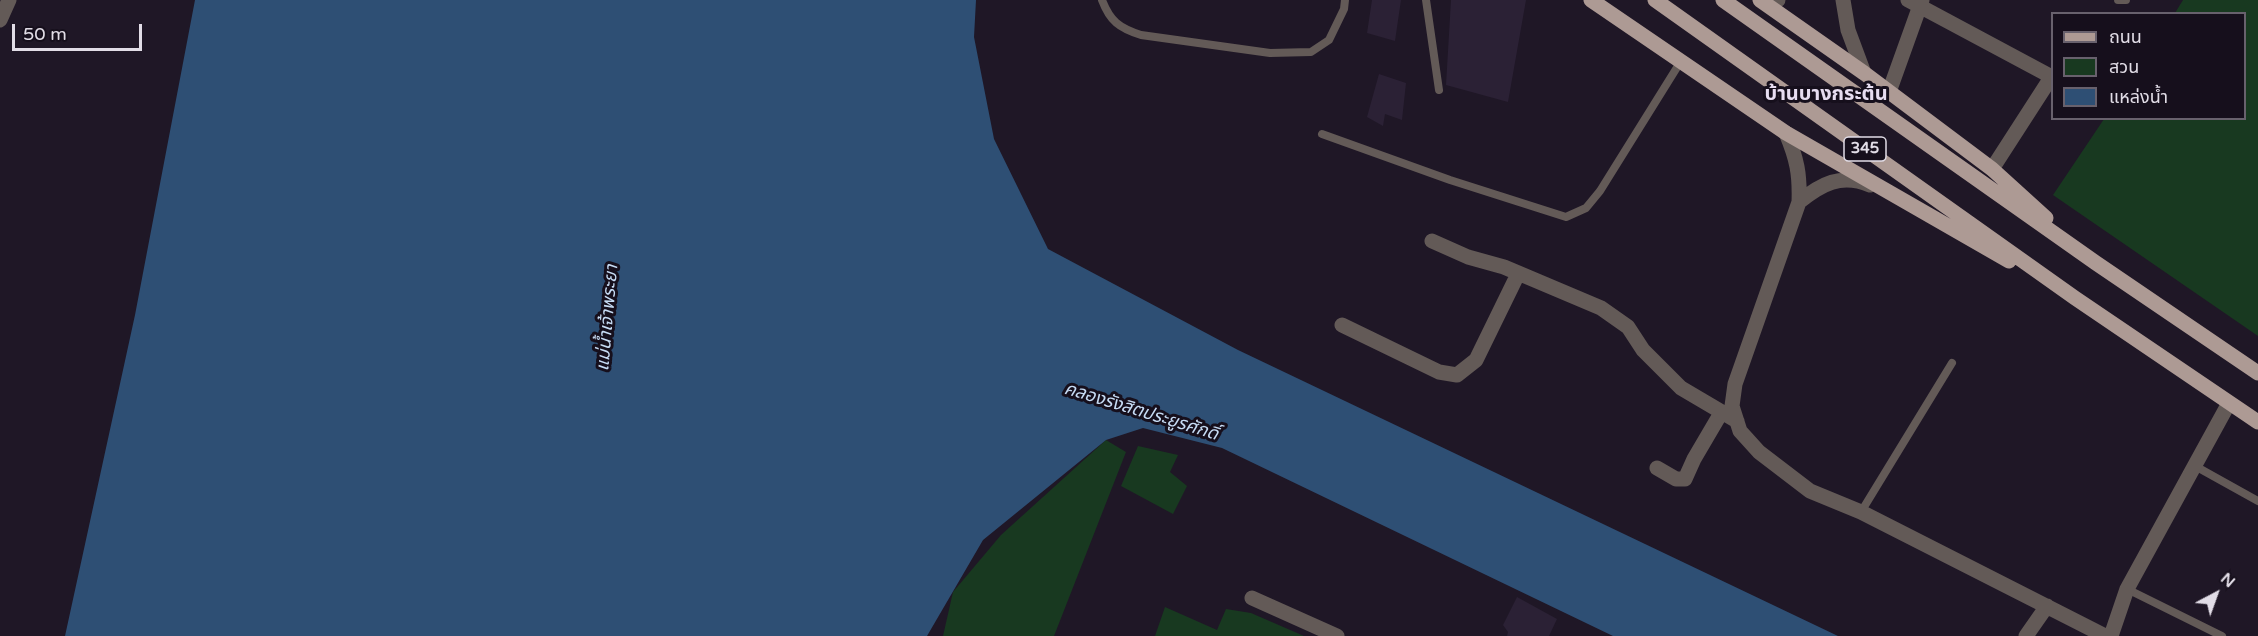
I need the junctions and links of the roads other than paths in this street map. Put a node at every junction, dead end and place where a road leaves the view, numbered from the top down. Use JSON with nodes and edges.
{"nodes":[{"id":1,"x":9,"y":0,"type":"edge"},
{"id":2,"x":1102,"y":0,"type":"edge"},
{"id":3,"x":1345,"y":0,"type":"edge"},
{"id":4,"x":1426,"y":0,"type":"edge"},
{"id":5,"x":1591,"y":0,"type":"edge"},
{"id":6,"x":1655,"y":0,"type":"edge"},
{"id":7,"x":1723,"y":0,"type":"edge"},
{"id":8,"x":1778,"y":0,"type":"edge"},
{"id":9,"x":1843,"y":0,"type":"edge"},
{"id":10,"x":2118,"y":0,"type":"edge"},
{"id":11,"x":2126,"y":0,"type":"edge"},
{"id":12,"x":1761,"y":1,"type":"edge"},
{"id":13,"x":1917,"y":2,"type":"edge"},
{"id":14,"x":0,"y":20,"type":"edge"},
{"id":15,"x":1681,"y":61,"type":"junction"},
{"id":16,"x":1864,"y":73,"type":"junction"},
{"id":17,"x":2051,"y":75,"type":"edge"},
{"id":18,"x":2051,"y":78,"type":"edge"},
{"id":19,"x":1439,"y":90,"type":"dead end"},
{"id":20,"x":1889,"y":92,"type":"junction"},
{"id":21,"x":1786,"y":133,"type":"junction"},
{"id":22,"x":1322,"y":134,"type":"dead end"},
{"id":23,"x":1992,"y":169,"type":"junction"},
{"id":24,"x":1885,"y":191,"type":"junction"},
{"id":25,"x":1799,"y":202,"type":"junction"},
{"id":26,"x":1432,"y":241,"type":"dead end"},
{"id":27,"x":2096,"y":263,"type":"junction"},
{"id":28,"x":1518,"y":274,"type":"junction"},
{"id":29,"x":2075,"y":297,"type":"junction"},
{"id":30,"x":1342,"y":325,"type":"dead end"},
{"id":31,"x":1952,"y":363,"type":"dead end"},
{"id":32,"x":2258,"y":373,"type":"edge"},
{"id":33,"x":2229,"y":404,"type":"junction"},
{"id":34,"x":1721,"y":413,"type":"junction"},
{"id":35,"x":1737,"y":421,"type":"junction"},
{"id":36,"x":2258,"y":422,"type":"edge"},
{"id":37,"x":2195,"y":466,"type":"junction"},
{"id":38,"x":1657,"y":468,"type":"dead end"},
{"id":39,"x":2258,"y":501,"type":"edge"},
{"id":40,"x":1861,"y":512,"type":"junction"},
{"id":41,"x":2127,"y":590,"type":"junction"},
{"id":42,"x":1252,"y":598,"type":"dead end"},
{"id":43,"x":2047,"y":606,"type":"junction"},
{"id":44,"x":1337,"y":636,"type":"edge"},
{"id":45,"x":2026,"y":636,"type":"edge"},
{"id":46,"x":2105,"y":636,"type":"edge"},
{"id":47,"x":2111,"y":636,"type":"edge"},
{"id":48,"x":2222,"y":636,"type":"edge"}],
"edges":[{"from":1,"to":14,"type":"street"},
{"from":2,"to":3,"type":"lane"},
{"from":4,"to":19,"type":"lane"},
{"from":5,"to":15,"type":"main road"},
{"from":6,"to":29,"type":"main road","number":"345"},
{"from":7,"to":27,"type":"main road","number":"345"},
{"from":8,"to":12,"type":"street"},
{"from":9,"to":16,"type":"street"},
{"from":10,"to":11,"type":"lane"},
{"from":12,"to":16,"type":"main road"},
{"from":13,"to":17,"type":"street"},
{"from":13,"to":20,"type":"street"},
{"from":15,"to":21,"type":"main road"},
{"from":15,"to":22,"type":"lane"},
{"from":16,"to":20,"type":"main road"},
{"from":18,"to":23,"type":"street"},
{"from":20,"to":23,"type":"main road"},
{"from":21,"to":24,"type":"main road"},
{"from":21,"to":25,"type":"street"},
{"from":23,"to":27,"type":"main road"},
{"from":24,"to":25,"type":"street"},
{"from":24,"to":29,"type":"main road"},
{"from":25,"to":35,"type":"street"},
{"from":26,"to":28,"type":"street"},
{"from":27,"to":32,"type":"main road","number":"345"},
{"from":28,"to":30,"type":"street"},
{"from":28,"to":34,"type":"street"},
{"from":29,"to":33,"type":"main road","number":"345"},
{"from":31,"to":40,"type":"lane"},
{"from":33,"to":36,"type":"main road","number":"345"},
{"from":33,"to":37,"type":"street"},
{"from":34,"to":35,"type":"street"},
{"from":34,"to":38,"type":"street"},
{"from":35,"to":40,"type":"street"},
{"from":37,"to":39,"type":"lane"},
{"from":37,"to":41,"type":"street"},
{"from":40,"to":43,"type":"street"},
{"from":41,"to":47,"type":"street"},
{"from":41,"to":48,"type":"lane"},
{"from":42,"to":44,"type":"street"},
{"from":43,"to":45,"type":"street"},
{"from":43,"to":46,"type":"street"}]}
